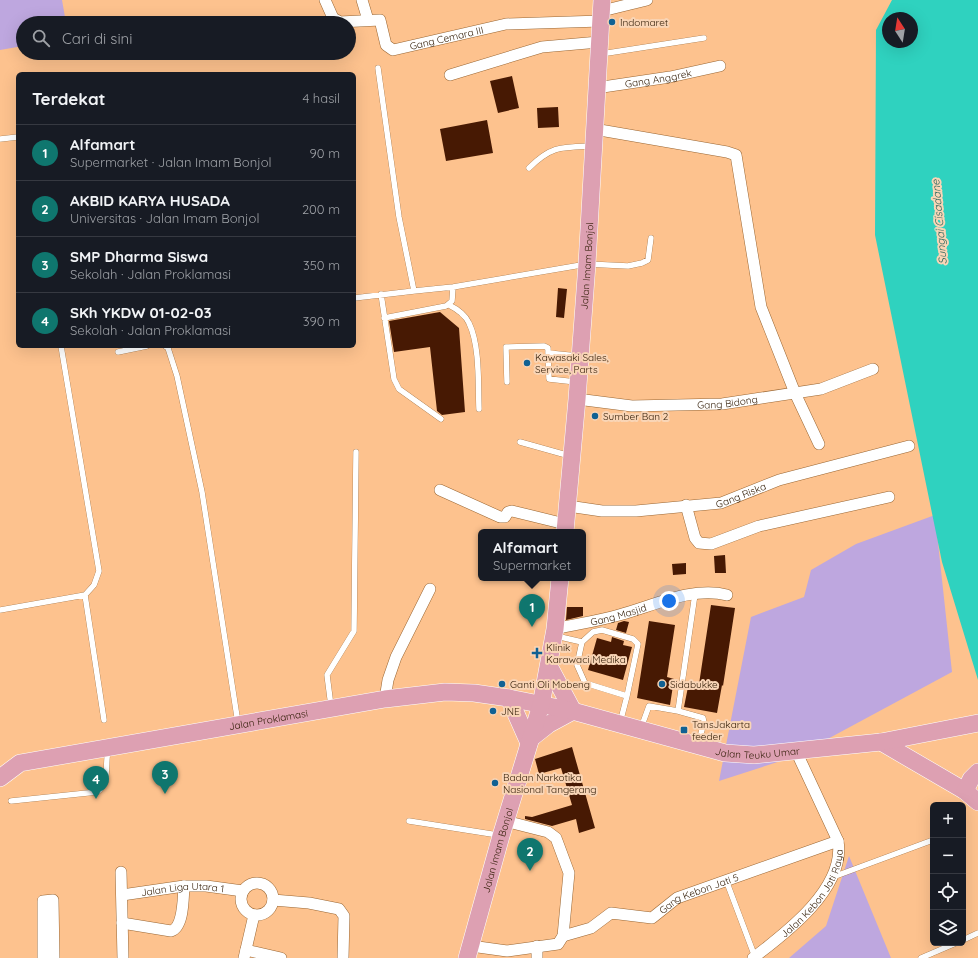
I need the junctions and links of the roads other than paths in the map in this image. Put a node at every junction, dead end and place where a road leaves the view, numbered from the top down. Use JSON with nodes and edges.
{"nodes":[{"id":1,"x":325,"y":0,"type":"edge"},
{"id":2,"x":362,"y":0,"type":"edge"},
{"id":3,"x":647,"y":0,"type":"edge"},
{"id":4,"x":601,"y":11,"type":"edge"},
{"id":5,"x":333,"y":16,"type":"edge"},
{"id":6,"x":368,"y":20,"type":"junction"},
{"id":7,"x":356,"y":21,"type":"edge"},
{"id":8,"x":704,"y":38,"type":"dead end"},
{"id":9,"x":599,"y":48,"type":"junction"},
{"id":10,"x":720,"y":66,"type":"dead end"},
{"id":11,"x":378,"y":68,"type":"dead end"},
{"id":12,"x":450,"y":75,"type":"dead end"},
{"id":13,"x":596,"y":88,"type":"junction"},
{"id":14,"x":594,"y":129,"type":"junction"},
{"id":15,"x":16,"y":137,"type":"edge"},
{"id":16,"x":0,"y":139,"type":"edge"},
{"id":17,"x":594,"y":146,"type":"junction"},
{"id":18,"x":529,"y":168,"type":"dead end"},
{"id":19,"x":651,"y":238,"type":"dead end"},
{"id":20,"x":587,"y":264,"type":"junction"},
{"id":21,"x":453,"y":287,"type":"junction"},
{"id":22,"x":414,"y":291,"type":"junction"},
{"id":23,"x":381,"y":294,"type":"junction"},
{"id":24,"x":356,"y":298,"type":"edge"},
{"id":25,"x":449,"y":305,"type":"junction"},
{"id":26,"x":384,"y":318,"type":"junction"},
{"id":27,"x":61,"y":348,"type":"edge"},
{"id":28,"x":137,"y":348,"type":"edge"},
{"id":29,"x":168,"y":348,"type":"edge"},
{"id":30,"x":118,"y":352,"type":"dead end"},
{"id":31,"x":548,"y":353,"type":"junction"},
{"id":32,"x":580,"y":357,"type":"junction"},
{"id":33,"x":873,"y":369,"type":"dead end"},
{"id":34,"x":507,"y":382,"type":"dead end"},
{"id":35,"x":578,"y":382,"type":"junction"},
{"id":36,"x":795,"y":393,"type":"junction"},
{"id":37,"x":577,"y":399,"type":"junction"},
{"id":38,"x":479,"y":409,"type":"dead end"},
{"id":39,"x":441,"y":419,"type":"dead end"},
{"id":40,"x":520,"y":442,"type":"dead end"},
{"id":41,"x":819,"y":444,"type":"dead end"},
{"id":42,"x":909,"y":446,"type":"dead end"},
{"id":43,"x":356,"y":452,"type":"dead end"},
{"id":44,"x":572,"y":456,"type":"junction"},
{"id":45,"x":440,"y":490,"type":"dead end"},
{"id":46,"x":888,"y":497,"type":"dead end"},
{"id":47,"x":568,"y":506,"type":"junction"},
{"id":48,"x":686,"y":506,"type":"junction"},
{"id":49,"x":565,"y":528,"type":"edge"},
{"id":50,"x":560,"y":581,"type":"edge"},
{"id":51,"x":430,"y":589,"type":"dead end"},
{"id":52,"x":695,"y":594,"type":"junction"},
{"id":53,"x":85,"y":595,"type":"junction"},
{"id":54,"x":727,"y":595,"type":"dead end"},
{"id":55,"x":0,"y":610,"type":"edge"},
{"id":56,"x":555,"y":632,"type":"junction"},
{"id":57,"x":582,"y":642,"type":"junction"},
{"id":58,"x":549,"y":666,"type":"junction"},
{"id":59,"x":627,"y":696,"type":"junction"},
{"id":60,"x":509,"y":698,"type":"junction"},
{"id":61,"x":385,"y":699,"type":"junction"},
{"id":62,"x":541,"y":705,"type":"junction"},
{"id":63,"x":331,"y":709,"type":"junction"},
{"id":64,"x":573,"y":711,"type":"junction"},
{"id":65,"x":678,"y":711,"type":"junction"},
{"id":66,"x":104,"y":720,"type":"dead end"},
{"id":67,"x":978,"y":723,"type":"edge"},
{"id":68,"x":238,"y":725,"type":"junction"},
{"id":69,"x":619,"y":725,"type":"junction"},
{"id":70,"x":641,"y":730,"type":"junction"},
{"id":71,"x":529,"y":741,"type":"junction"},
{"id":72,"x":881,"y":742,"type":"junction"},
{"id":73,"x":697,"y":745,"type":"junction"},
{"id":74,"x":109,"y":748,"type":"junction"},
{"id":75,"x":796,"y":751,"type":"junction"},
{"id":76,"x":2,"y":770,"type":"edge"},
{"id":77,"x":978,"y":772,"type":"edge"},
{"id":78,"x":965,"y":791,"type":"junction"},
{"id":79,"x":11,"y":801,"type":"dead end"},
{"id":80,"x":978,"y":802,"type":"edge"},
{"id":81,"x":409,"y":821,"type":"dead end"},
{"id":82,"x":503,"y":828,"type":"junction"},
{"id":83,"x":838,"y":841,"type":"junction"},
{"id":84,"x":930,"y":841,"type":"edge"},
{"id":85,"x":121,"y":872,"type":"dead end"},
{"id":86,"x":833,"y":877,"type":"junction"},
{"id":87,"x":726,"y":880,"type":"junction"},
{"id":88,"x":184,"y":886,"type":"junction"},
{"id":89,"x":243,"y":891,"type":"junction"},
{"id":90,"x":122,"y":896,"type":"junction"},
{"id":91,"x":273,"y":900,"type":"junction"},
{"id":92,"x":254,"y":915,"type":"junction"},
{"id":93,"x":122,"y":923,"type":"junction"},
{"id":94,"x":978,"y":933,"type":"edge"},
{"id":95,"x":563,"y":936,"type":"junction"},
{"id":96,"x":966,"y":939,"type":"edge"},
{"id":97,"x":537,"y":946,"type":"junction"},
{"id":98,"x":949,"y":946,"type":"edge"},
{"id":99,"x":469,"y":952,"type":"edge"},
{"id":100,"x":245,"y":954,"type":"edge"},
{"id":101,"x":43,"y":958,"type":"edge"},
{"id":102,"x":54,"y":958,"type":"edge"},
{"id":103,"x":123,"y":958,"type":"edge"},
{"id":104,"x":281,"y":958,"type":"edge"},
{"id":105,"x":343,"y":958,"type":"edge"},
{"id":106,"x":537,"y":958,"type":"edge"},
{"id":107,"x":754,"y":958,"type":"edge"},
{"id":108,"x":921,"y":958,"type":"edge"}],
"edges":[{"from":1,"to":5,"type":"street"},
{"from":2,"to":6,"type":"street"},
{"from":3,"to":4,"type":"street"},
{"from":4,"to":6,"type":"street","name":"Gang Cemara III"},
{"from":4,"to":9,"type":"main road","name":"Jalan Imam Bonjol"},
{"from":6,"to":7,"type":"street"},
{"from":8,"to":9,"type":"lane"},
{"from":9,"to":12,"type":"street"},
{"from":9,"to":13,"type":"main road","name":"Jalan Imam Bonjol"},
{"from":10,"to":13,"type":"street","name":"Gang Anggrek"},
{"from":11,"to":22,"type":"lane"},
{"from":13,"to":14,"type":"main road","name":"Jalan Imam Bonjol"},
{"from":14,"to":17,"type":"main road","name":"Jalan Imam Bonjol"},
{"from":14,"to":36,"type":"street"},
{"from":15,"to":16,"type":"lane"},
{"from":17,"to":18,"type":"lane"},
{"from":17,"to":20,"type":"main road","name":"Jalan Imam Bonjol"},
{"from":19,"to":20,"type":"lane"},
{"from":20,"to":21,"type":"lane"},
{"from":20,"to":32,"type":"main road","name":"Jalan Imam Bonjol"},
{"from":21,"to":22,"type":"lane"},
{"from":21,"to":25,"type":"lane"},
{"from":22,"to":23,"type":"lane"},
{"from":23,"to":24,"type":"lane"},
{"from":23,"to":26,"type":"lane"},
{"from":25,"to":26,"type":"lane"},
{"from":25,"to":38,"type":"lane"},
{"from":26,"to":39,"type":"lane"},
{"from":27,"to":53,"type":"lane"},
{"from":28,"to":30,"type":"lane"},
{"from":29,"to":68,"type":"lane"},
{"from":31,"to":32,"type":"lane"},
{"from":31,"to":34,"type":"lane"},
{"from":31,"to":35,"type":"lane"},
{"from":32,"to":35,"type":"main road","name":"Jalan Imam Bonjol"},
{"from":33,"to":36,"type":"street","name":"Gang Bidong"},
{"from":35,"to":37,"type":"main road","name":"Jalan Imam Bonjol"},
{"from":36,"to":37,"type":"street","name":"Gang Bidong"},
{"from":36,"to":41,"type":"street"},
{"from":37,"to":44,"type":"main road","name":"Jalan Imam Bonjol"},
{"from":40,"to":44,"type":"lane"},
{"from":42,"to":48,"type":"street","name":"Gang Riska"},
{"from":43,"to":63,"type":"lane"},
{"from":44,"to":47,"type":"main road","name":"Jalan Imam Bonjol"},
{"from":45,"to":49,"type":"street"},
{"from":46,"to":48,"type":"street"},
{"from":47,"to":48,"type":"street","name":"Gang Riska"},
{"from":47,"to":49,"type":"main road","name":"Jalan Imam Bonjol"},
{"from":50,"to":56,"type":"main road","name":"Jalan Imam Bonjol"},
{"from":51,"to":61,"type":"street"},
{"from":52,"to":54,"type":"street","name":"Gang Masjid"},
{"from":52,"to":56,"type":"street","name":"Gang Masjid"},
{"from":52,"to":65,"type":"lane"},
{"from":53,"to":55,"type":"lane"},
{"from":53,"to":66,"type":"lane"},
{"from":56,"to":57,"type":"lane"},
{"from":56,"to":58,"type":"main road","name":"Jalan Imam Bonjol"},
{"from":57,"to":59,"type":"lane"},
{"from":57,"to":59,"type":"lane"},
{"from":58,"to":62,"type":"main road","name":"Jalan Imam Bonjol"},
{"from":58,"to":64,"type":"main road"},
{"from":59,"to":69,"type":"lane"},
{"from":60,"to":61,"type":"main road","name":"Jalan Proklamasi"},
{"from":60,"to":62,"type":"main road","name":"Jalan Proklamasi"},
{"from":60,"to":71,"type":"main road"},
{"from":61,"to":63,"type":"main road","name":"Jalan Proklamasi"},
{"from":62,"to":64,"type":"main road","name":"Jalan Teuku Umar"},
{"from":62,"to":71,"type":"main road","name":"Jalan Imam Bonjol"},
{"from":63,"to":68,"type":"main road","name":"Jalan Proklamasi"},
{"from":64,"to":69,"type":"main road","name":"Jalan Teuku Umar"},
{"from":64,"to":71,"type":"main road"},
{"from":65,"to":70,"type":"lane"},
{"from":65,"to":73,"type":"lane"},
{"from":67,"to":72,"type":"main road","name":"Jalan Teuku Umar"},
{"from":68,"to":74,"type":"main road","name":"Jalan Proklamasi"},
{"from":69,"to":70,"type":"main road","name":"Jalan Teuku Umar"},
{"from":70,"to":73,"type":"main road","name":"Jalan Teuku Umar"},
{"from":71,"to":82,"type":"main road","name":"Jalan Imam Bonjol"},
{"from":72,"to":75,"type":"main road","name":"Jalan Teuku Umar"},
{"from":72,"to":78,"type":"main road"},
{"from":73,"to":75,"type":"main road","name":"Jalan Teuku Umar"},
{"from":74,"to":76,"type":"main road","name":"Jalan Proklamasi"},
{"from":74,"to":79,"type":"lane"},
{"from":75,"to":83,"type":"street","name":"Jalan Kebon Jati Raya"},
{"from":77,"to":78,"type":"main road"},
{"from":78,"to":80,"type":"main road"},
{"from":81,"to":82,"type":"lane"},
{"from":82,"to":95,"type":"street"},
{"from":82,"to":99,"type":"main road","name":"Jalan Imam Bonjol"},
{"from":83,"to":86,"type":"street","name":"Jalan Kebon Jati Raya"},
{"from":83,"to":87,"type":"street","name":"Gang Kebon Jati 5"},
{"from":84,"to":86,"type":"lane"},
{"from":85,"to":90,"type":"street"},
{"from":86,"to":107,"type":"street","name":"Jalan Kebon Jati Raya"},
{"from":87,"to":95,"type":"street","name":"Gang Kebon Jati 5"},
{"from":87,"to":107,"type":"lane"},
{"from":88,"to":89,"type":"street","name":"Jalan Liga Utara 1"},
{"from":88,"to":90,"type":"street","name":"Jalan Liga Utara 1"},
{"from":88,"to":93,"type":"street"},
{"from":89,"to":91,"type":"street"},
{"from":89,"to":92,"type":"street"},
{"from":90,"to":93,"type":"street"},
{"from":91,"to":92,"type":"street"},
{"from":91,"to":105,"type":"street"},
{"from":92,"to":100,"type":"street"},
{"from":93,"to":103,"type":"street"},
{"from":94,"to":96,"type":"lane"},
{"from":95,"to":97,"type":"street","name":"Gang Kebon Jati 5"},
{"from":97,"to":99,"type":"street"},
{"from":97,"to":106,"type":"street"},
{"from":98,"to":108,"type":"lane"},
{"from":100,"to":104,"type":"street"},
{"from":101,"to":102,"type":"street"}]}
